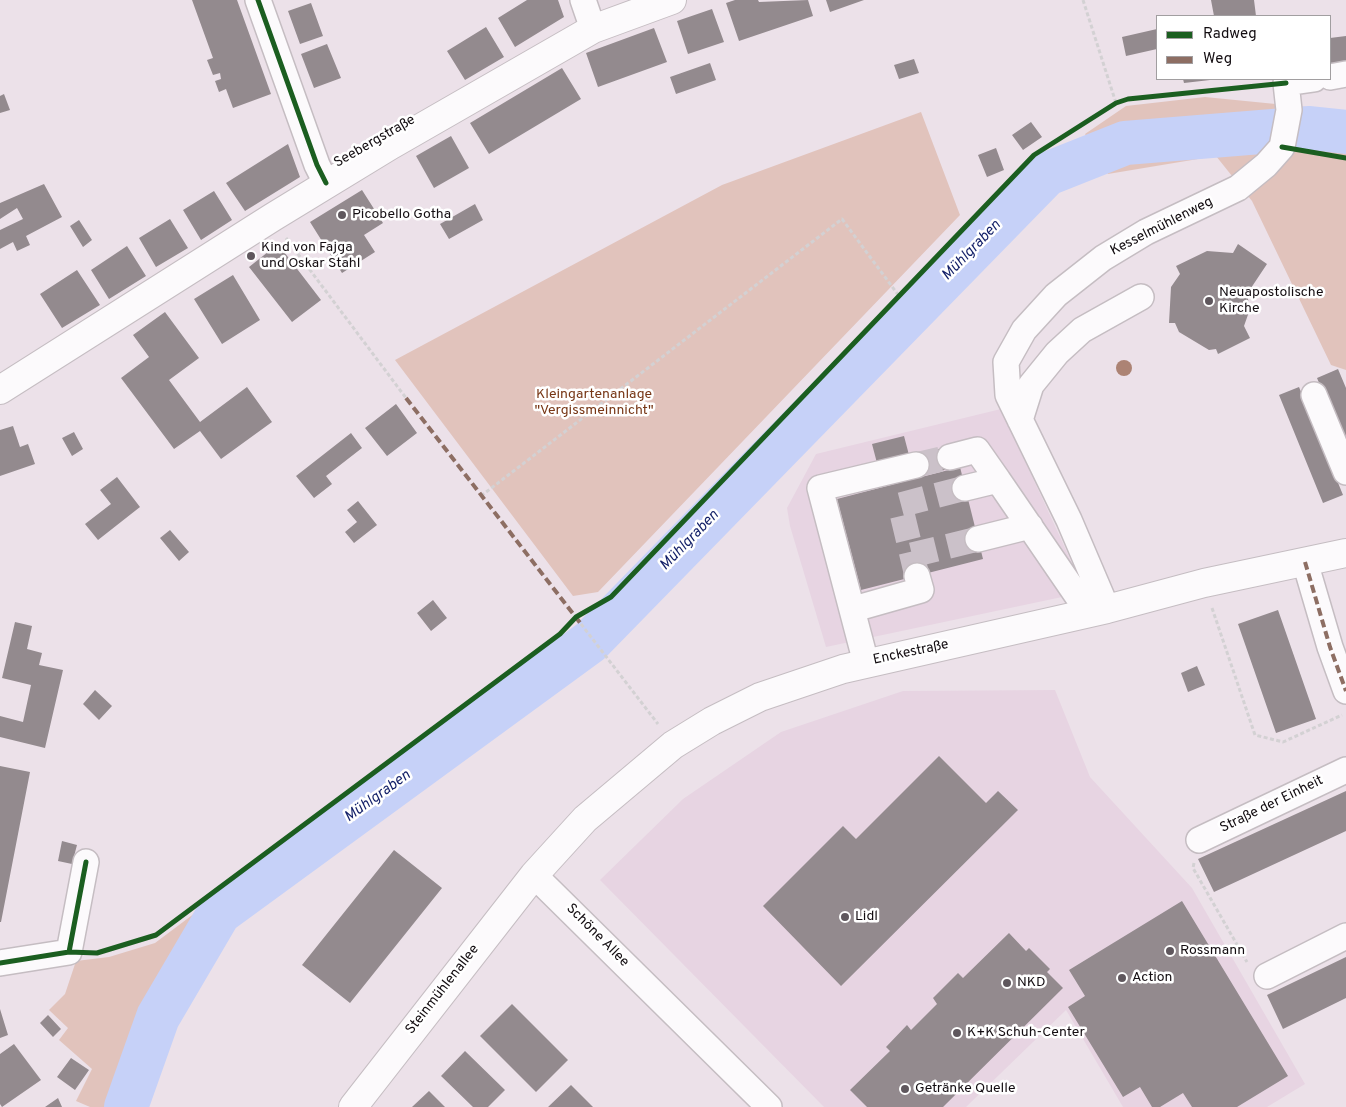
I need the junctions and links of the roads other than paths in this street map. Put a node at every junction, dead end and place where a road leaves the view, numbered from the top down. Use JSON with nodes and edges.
{"nodes":[{"id":1,"x":258,"y":0,"type":"edge"},
{"id":2,"x":583,"y":0,"type":"edge"},
{"id":3,"x":672,"y":0,"type":"edge"},
{"id":4,"x":593,"y":29,"type":"junction"},
{"id":5,"x":1346,"y":74,"type":"edge"},
{"id":6,"x":1331,"y":76,"type":"edge"},
{"id":7,"x":1307,"y":80,"type":"edge"},
{"id":8,"x":326,"y":183,"type":"junction"},
{"id":9,"x":1141,"y":297,"type":"dead end"},
{"id":10,"x":0,"y":390,"type":"edge"},
{"id":11,"x":1314,"y":394,"type":"dead end"},
{"id":12,"x":1020,"y":420,"type":"junction"},
{"id":13,"x":950,"y":457,"type":"tunnel mouth"},
{"id":14,"x":916,"y":465,"type":"tunnel mouth"},
{"id":15,"x":1346,"y":472,"type":"edge"},
{"id":16,"x":998,"y":480,"type":"junction"},
{"id":17,"x":965,"y":488,"type":"tunnel mouth"},
{"id":18,"x":1030,"y":526,"type":"junction"},
{"id":19,"x":978,"y":539,"type":"tunnel mouth"},
{"id":20,"x":1346,"y":553,"type":"edge"},
{"id":21,"x":1305,"y":562,"type":"junction"},
{"id":22,"x":918,"y":576,"type":"tunnel mouth"},
{"id":23,"x":854,"y":609,"type":"junction"},
{"id":24,"x":1098,"y":611,"type":"junction"},
{"id":25,"x":866,"y":663,"type":"junction"},
{"id":26,"x":1346,"y":692,"type":"edge"},
{"id":27,"x":1346,"y":770,"type":"edge"},
{"id":28,"x":1199,"y":840,"type":"road end"},
{"id":29,"x":86,"y":862,"type":"dead end"},
{"id":30,"x":534,"y":874,"type":"junction"},
{"id":31,"x":1346,"y":936,"type":"edge"},
{"id":32,"x":0,"y":963,"type":"edge"},
{"id":33,"x":1267,"y":976,"type":"road end"},
{"id":34,"x":353,"y":1107,"type":"edge"},
{"id":35,"x":769,"y":1107,"type":"edge"}],
"edges":[{"from":1,"to":8,"type":"street"},
{"from":2,"to":4,"type":"street"},
{"from":3,"to":4,"type":"main road","name":"Seebergstraße"},
{"from":4,"to":8,"type":"main road","name":"Seebergstraße"},
{"from":5,"to":6,"type":"street"},
{"from":7,"to":12,"type":"street","name":"Kesselmühlenweg"},
{"from":8,"to":10,"type":"main road","name":"Seebergstraße"},
{"from":9,"to":12,"type":"street"},
{"from":11,"to":15,"type":"street"},
{"from":12,"to":24,"type":"street","name":"Kesselmühlenweg"},
{"from":13,"to":16,"type":"street"},
{"from":14,"to":23,"type":"street"},
{"from":16,"to":17,"type":"street"},
{"from":16,"to":18,"type":"street"},
{"from":18,"to":19,"type":"street"},
{"from":18,"to":24,"type":"street"},
{"from":20,"to":21,"type":"main road","name":"Enckestraße"},
{"from":21,"to":24,"type":"main road","name":"Enckestraße"},
{"from":21,"to":26,"type":"street"},
{"from":22,"to":23,"type":"street"},
{"from":23,"to":25,"type":"street"},
{"from":24,"to":25,"type":"main road","name":"Enckestraße"},
{"from":25,"to":30,"type":"main road","name":"Enckestraße"},
{"from":27,"to":28,"type":"street","name":"Straße der Einheit"},
{"from":29,"to":32,"type":"street"},
{"from":30,"to":34,"type":"main road","name":"Steinmühlenallee"},
{"from":30,"to":35,"type":"street","name":"Schöne Allee"},
{"from":31,"to":33,"type":"street"}]}
